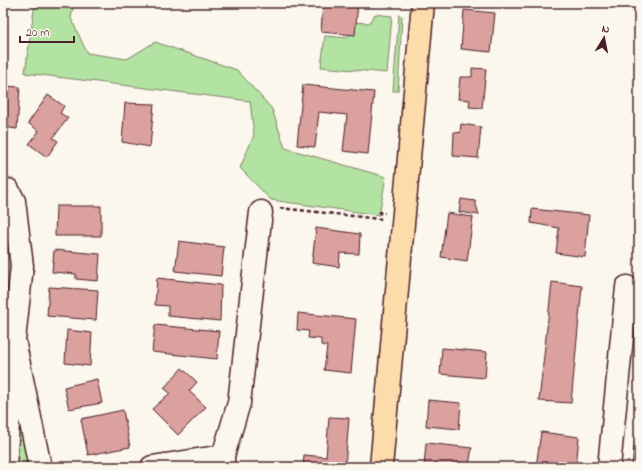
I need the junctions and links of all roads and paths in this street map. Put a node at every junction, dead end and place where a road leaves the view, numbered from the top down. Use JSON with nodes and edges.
{"nodes":[{"id":1,"x":423,"y":3,"type":"edge"},
{"id":2,"x":536,"y":3,"type":"edge"},
{"id":3,"x":541,"y":3,"type":"edge"},
{"id":4,"x":8,"y":190,"type":"dead end"},
{"id":5,"x":261,"y":212,"type":"joint"},
{"id":6,"x":404,"y":216,"type":"junction"},
{"id":7,"x":627,"y":287,"type":"dead end"},
{"id":8,"x":14,"y":340,"type":"junction"},
{"id":9,"x":223,"y":462,"type":"edge"},
{"id":10,"x":5,"y":467,"type":"edge"},
{"id":11,"x":40,"y":467,"type":"edge"},
{"id":12,"x":152,"y":467,"type":"edge"},
{"id":13,"x":381,"y":467,"type":"edge"},
{"id":14,"x":609,"y":467,"type":"edge"}],
"edges":[{"from":1,"to":6,"type":"main road"},
{"from":2,"to":3,"type":"path"},
{"from":4,"to":8,"type":"street"},
{"from":5,"to":6,"type":"path"},
{"from":5,"to":9,"type":"street"},
{"from":6,"to":13,"type":"main road"},
{"from":7,"to":14,"type":"street"},
{"from":8,"to":10,"type":"street"},
{"from":8,"to":11,"type":"street"},
{"from":9,"to":12,"type":"street"}]}
